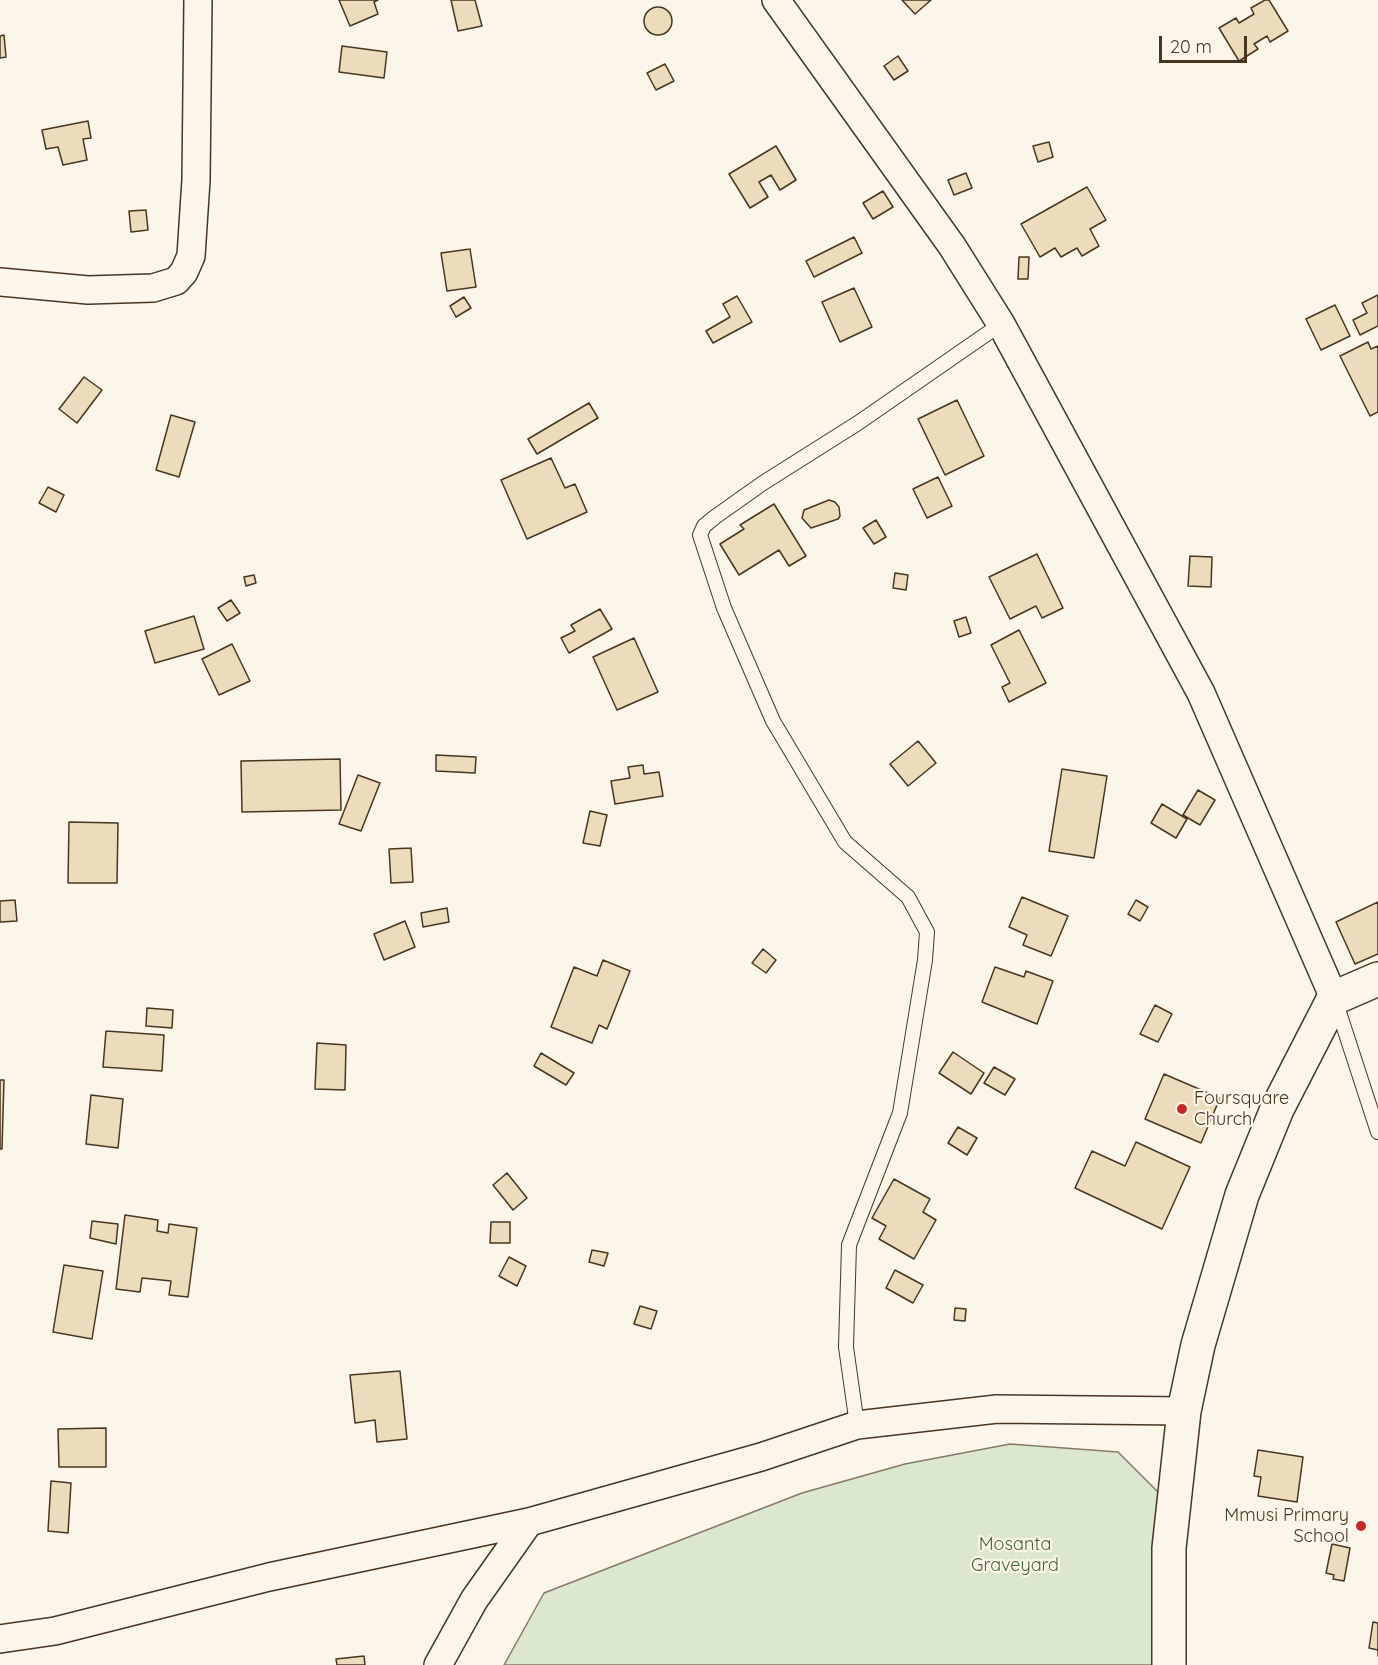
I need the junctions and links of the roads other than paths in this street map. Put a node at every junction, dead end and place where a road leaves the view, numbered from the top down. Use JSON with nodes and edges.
{"nodes":[{"id":1,"x":198,"y":0,"type":"edge"},
{"id":2,"x":776,"y":0,"type":"edge"},
{"id":3,"x":0,"y":282,"type":"edge"},
{"id":4,"x":1001,"y":324,"type":"junction"},
{"id":5,"x":1378,"y":979,"type":"edge"},
{"id":6,"x":1334,"y":998,"type":"junction"},
{"id":7,"x":1378,"y":1132,"type":"edge"},
{"id":8,"x":1184,"y":1411,"type":"junction"},
{"id":9,"x":857,"y":1425,"type":"junction"},
{"id":10,"x":529,"y":1522,"type":"junction"},
{"id":11,"x":0,"y":1638,"type":"edge"},
{"id":12,"x":438,"y":1665,"type":"edge"},
{"id":13,"x":1169,"y":1665,"type":"edge"}],
"edges":[{"from":1,"to":3,"type":"street"},
{"from":2,"to":4,"type":"street"},
{"from":4,"to":6,"type":"street"},
{"from":4,"to":9,"type":"lane"},
{"from":5,"to":6,"type":"street"},
{"from":6,"to":7,"type":"lane"},
{"from":6,"to":8,"type":"street"},
{"from":8,"to":9,"type":"street"},
{"from":8,"to":13,"type":"street"},
{"from":9,"to":10,"type":"street"},
{"from":10,"to":11,"type":"street"},
{"from":10,"to":12,"type":"street"}]}
